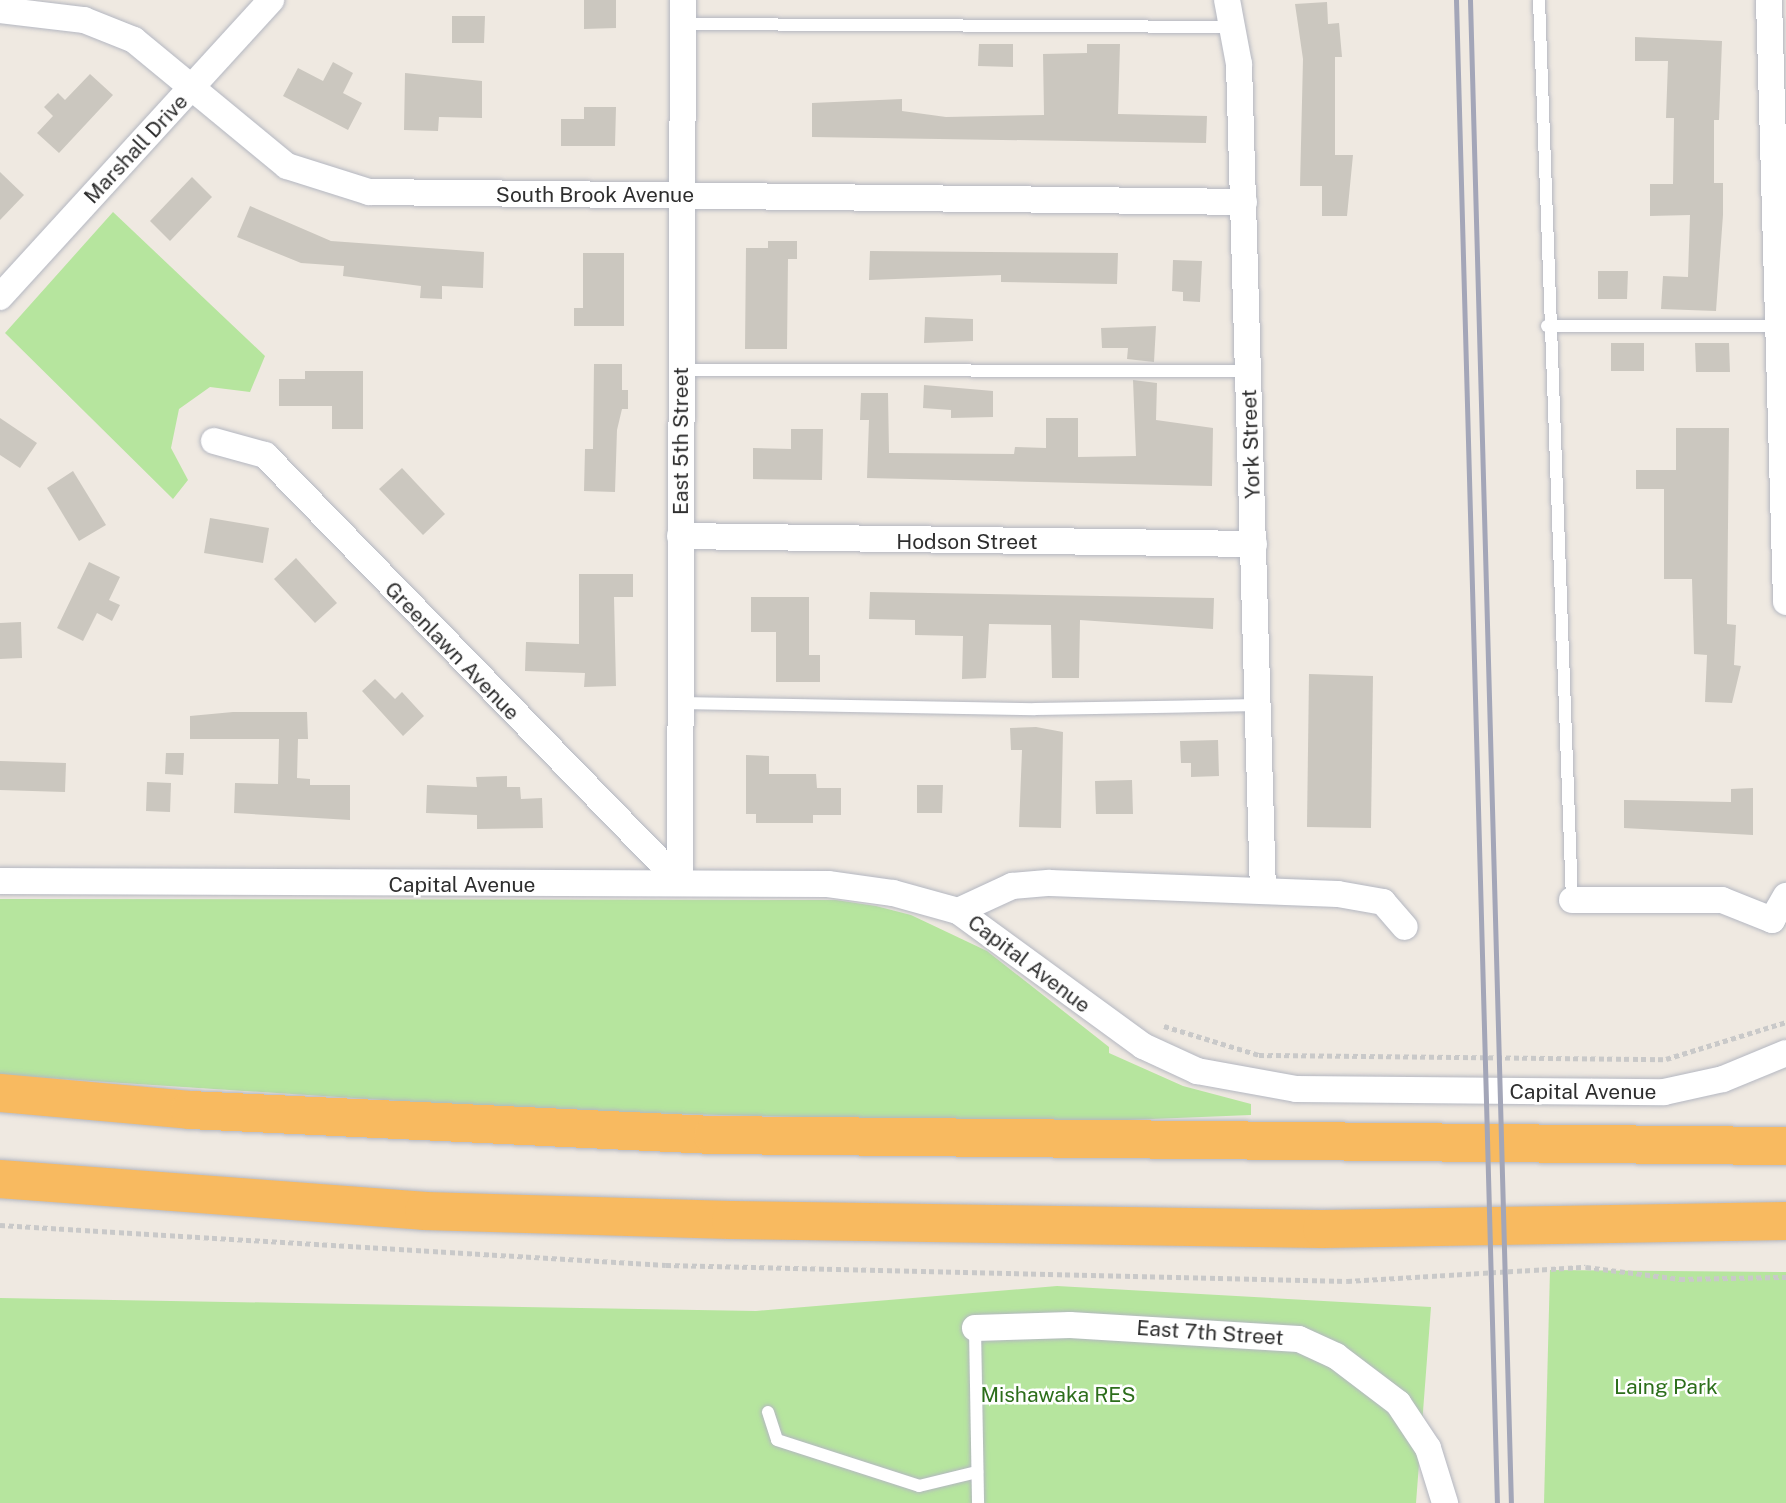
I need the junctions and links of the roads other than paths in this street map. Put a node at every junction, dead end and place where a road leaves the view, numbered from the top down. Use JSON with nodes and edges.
{"nodes":[{"id":1,"x":271,"y":0,"type":"edge"},
{"id":2,"x":1227,"y":0,"type":"edge"},
{"id":3,"x":1539,"y":0,"type":"edge"},
{"id":4,"x":1769,"y":0,"type":"edge"},
{"id":5,"x":0,"y":10,"type":"edge"},
{"id":6,"x":683,"y":12,"type":"edge"},
{"id":7,"x":1235,"y":27,"type":"junction"},
{"id":8,"x":1778,"y":27,"type":"edge"},
{"id":9,"x":192,"y":89,"type":"junction"},
{"id":10,"x":1780,"y":191,"type":"edge"},
{"id":11,"x":682,"y":195,"type":"junction"},
{"id":12,"x":1244,"y":202,"type":"junction"},
{"id":13,"x":0,"y":296,"type":"edge"},
{"id":14,"x":1546,"y":326,"type":"junction"},
{"id":15,"x":1777,"y":326,"type":"junction"},
{"id":16,"x":1782,"y":366,"type":"edge"},
{"id":17,"x":681,"y":370,"type":"junction"},
{"id":18,"x":1249,"y":371,"type":"junction"},
{"id":19,"x":214,"y":441,"type":"dead end"},
{"id":20,"x":680,"y":536,"type":"junction"},
{"id":21,"x":1785,"y":541,"type":"edge"},
{"id":22,"x":1254,"y":544,"type":"junction"},
{"id":23,"x":1786,"y":602,"type":"edge"},
{"id":24,"x":680,"y":703,"type":"junction"},
{"id":25,"x":1258,"y":705,"type":"junction"},
{"id":26,"x":0,"y":881,"type":"edge"},
{"id":27,"x":680,"y":882,"type":"junction"},
{"id":28,"x":1263,"y":890,"type":"junction"},
{"id":29,"x":1786,"y":896,"type":"edge"},
{"id":30,"x":1572,"y":900,"type":"joint"},
{"id":31,"x":958,"y":911,"type":"junction"},
{"id":32,"x":1405,"y":927,"type":"dead end"},
{"id":33,"x":1786,"y":1053,"type":"edge"},
{"id":34,"x":0,"y":1093,"type":"edge"},
{"id":35,"x":1786,"y":1146,"type":"edge"},
{"id":36,"x":0,"y":1179,"type":"edge"},
{"id":37,"x":1786,"y":1221,"type":"edge"},
{"id":38,"x":975,"y":1328,"type":"joint"},
{"id":39,"x":768,"y":1412,"type":"dead end"},
{"id":40,"x":977,"y":1472,"type":"junction"},
{"id":41,"x":978,"y":1503,"type":"edge"},
{"id":42,"x":1445,"y":1503,"type":"edge"}],
"edges":[{"from":1,"to":9,"type":"street","name":"Marshall Drive"},
{"from":2,"to":7,"type":"street","name":"York Street"},
{"from":3,"to":14,"type":"lane"},
{"from":4,"to":8,"type":"street"},
{"from":5,"to":9,"type":"street","name":"South Brook Avenue"},
{"from":6,"to":7,"type":"lane"},
{"from":6,"to":11,"type":"street","name":"East 5th Street"},
{"from":7,"to":12,"type":"street","name":"York Street"},
{"from":8,"to":10,"type":"street"},
{"from":9,"to":11,"type":"street","name":"South Brook Avenue"},
{"from":9,"to":13,"type":"street","name":"Marshall Drive"},
{"from":10,"to":15,"type":"street"},
{"from":11,"to":12,"type":"street","name":"South Brook Avenue"},
{"from":11,"to":17,"type":"street","name":"East 5th Street"},
{"from":12,"to":18,"type":"street","name":"York Street"},
{"from":14,"to":15,"type":"lane"},
{"from":14,"to":30,"type":"lane"},
{"from":15,"to":16,"type":"street"},
{"from":16,"to":21,"type":"street"},
{"from":17,"to":18,"type":"lane"},
{"from":17,"to":20,"type":"street","name":"East 5th Street"},
{"from":18,"to":22,"type":"street","name":"York Street"},
{"from":19,"to":27,"type":"street","name":"Greenlawn Avenue"},
{"from":20,"to":22,"type":"street","name":"Hodson Street"},
{"from":20,"to":24,"type":"street","name":"East 5th Street"},
{"from":21,"to":23,"type":"street"},
{"from":22,"to":25,"type":"street","name":"York Street"},
{"from":24,"to":25,"type":"lane"},
{"from":24,"to":27,"type":"street","name":"East 5th Street"},
{"from":25,"to":28,"type":"street","name":"York Street"},
{"from":26,"to":27,"type":"street","name":"Capital Avenue"},
{"from":27,"to":31,"type":"street","name":"Capital Avenue"},
{"from":28,"to":31,"type":"street"},
{"from":28,"to":32,"type":"street"},
{"from":29,"to":30,"type":"street"},
{"from":31,"to":33,"type":"street","name":"Capital Avenue"},
{"from":34,"to":35,"type":"highway"},
{"from":36,"to":37,"type":"highway"},
{"from":38,"to":40,"type":"lane"},
{"from":38,"to":42,"type":"street","name":"East 7th Street"},
{"from":39,"to":40,"type":"lane"},
{"from":40,"to":41,"type":"lane"}]}
